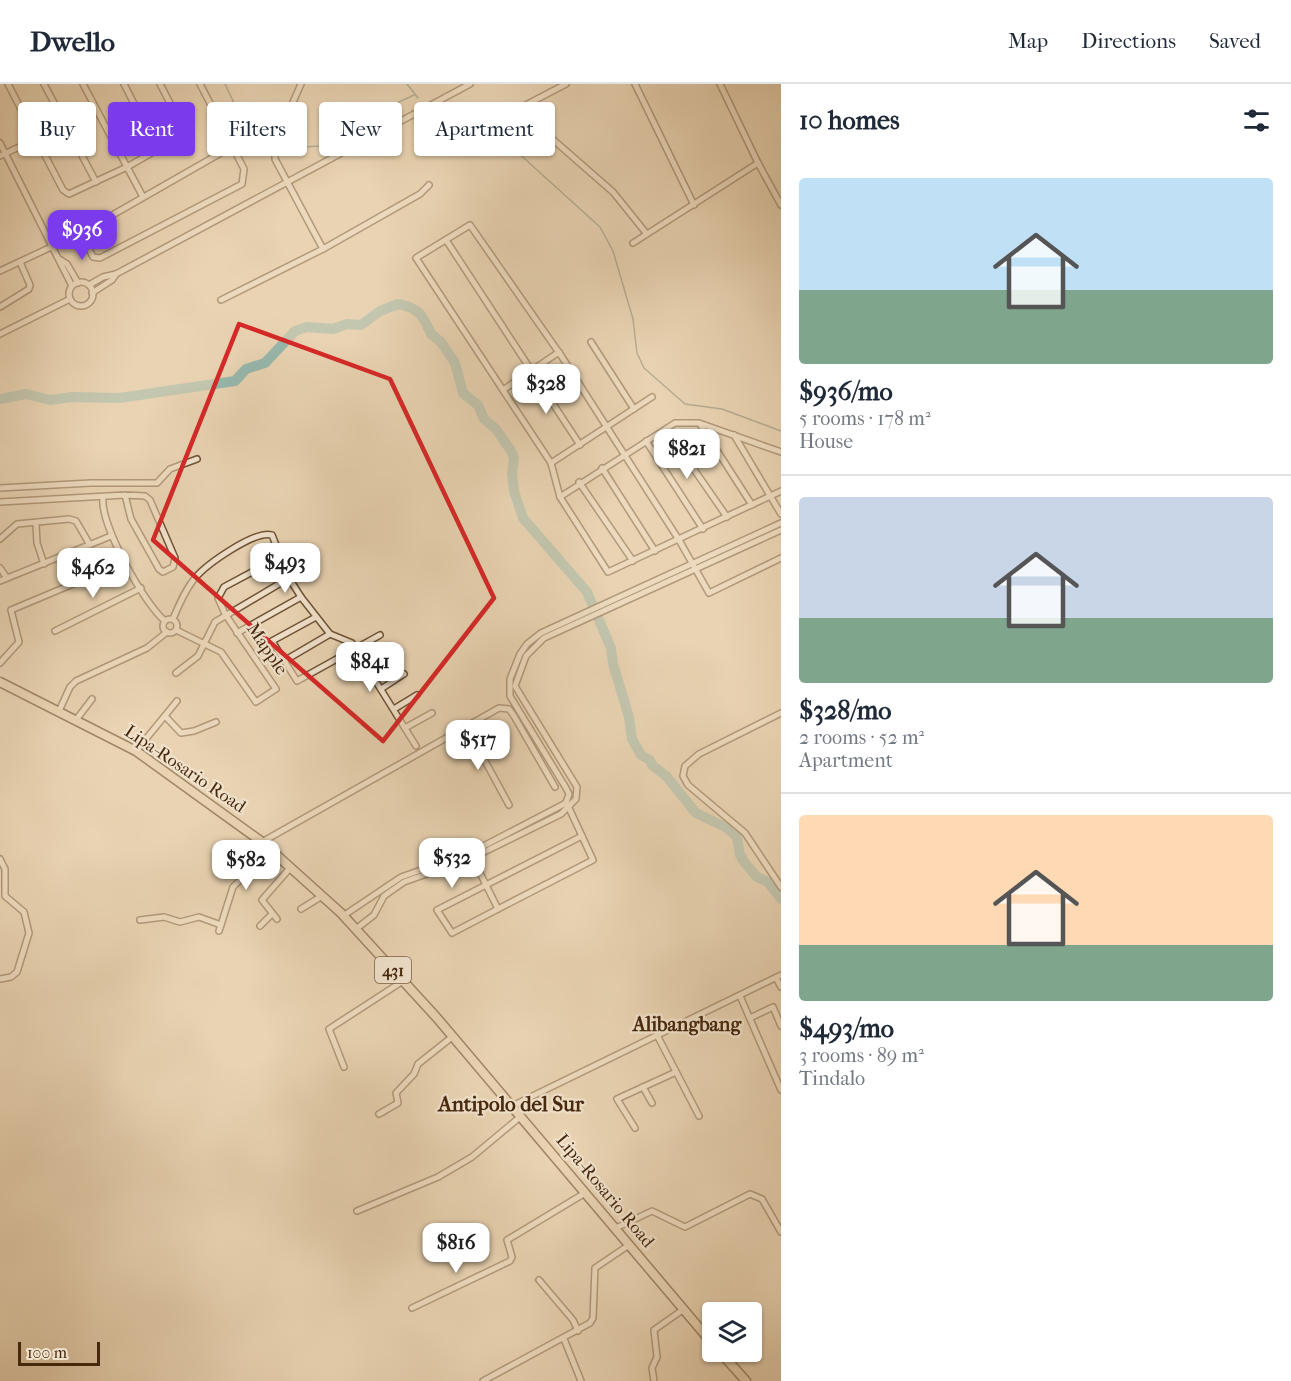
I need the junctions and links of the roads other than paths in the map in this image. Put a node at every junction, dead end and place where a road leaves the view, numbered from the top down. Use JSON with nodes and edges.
{"nodes":[{"id":1,"x":8,"y":84,"type":"edge"},
{"id":2,"x":44,"y":84,"type":"edge"},
{"id":3,"x":83,"y":84,"type":"edge"},
{"id":4,"x":124,"y":84,"type":"edge"},
{"id":5,"x":160,"y":84,"type":"edge"},
{"id":6,"x":200,"y":84,"type":"edge"},
{"id":7,"x":301,"y":84,"type":"edge"},
{"id":8,"x":470,"y":84,"type":"edge"},
{"id":9,"x":566,"y":84,"type":"edge"},
{"id":10,"x":635,"y":84,"type":"edge"},
{"id":11,"x":720,"y":84,"type":"edge"},
{"id":12,"x":133,"y":102,"type":"edge"},
{"id":13,"x":168,"y":102,"type":"edge"},
{"id":14,"x":210,"y":102,"type":"edge"},
{"id":15,"x":18,"y":103,"type":"edge"},
{"id":16,"x":0,"y":143,"type":"edge"},
{"id":17,"x":18,"y":147,"type":"edge"},
{"id":18,"x":3,"y":155,"type":"edge"},
{"id":19,"x":46,"y":156,"type":"edge"},
{"id":20,"x":145,"y":156,"type":"edge"},
{"id":21,"x":215,"y":156,"type":"edge"},
{"id":22,"x":238,"y":156,"type":"edge"},
{"id":23,"x":758,"y":163,"type":"junction"},
{"id":24,"x":127,"y":167,"type":"junction"},
{"id":25,"x":96,"y":182,"type":"junction"},
{"id":26,"x":286,"y":182,"type":"junction"},
{"id":27,"x":429,"y":184,"type":"dead end"},
{"id":28,"x":143,"y":197,"type":"junction"},
{"id":29,"x":694,"y":205,"type":"junction"},
{"id":30,"x":781,"y":205,"type":"edge"},
{"id":31,"x":81,"y":233,"type":"junction"},
{"id":32,"x":646,"y":233,"type":"junction"},
{"id":33,"x":446,"y":240,"type":"junction"},
{"id":34,"x":633,"y":243,"type":"dead end"},
{"id":35,"x":54,"y":246,"type":"junction"},
{"id":36,"x":322,"y":249,"type":"junction"},
{"id":37,"x":20,"y":262,"type":"junction"},
{"id":38,"x":0,"y":271,"type":"edge"},
{"id":39,"x":116,"y":274,"type":"junction"},
{"id":40,"x":75,"y":284,"type":"junction"},
{"id":41,"x":88,"y":285,"type":"junction"},
{"id":42,"x":92,"y":293,"type":"junction"},
{"id":43,"x":70,"y":299,"type":"junction"},
{"id":44,"x":221,"y":300,"type":"dead end"},
{"id":45,"x":0,"y":307,"type":"edge"},
{"id":46,"x":0,"y":334,"type":"edge"},
{"id":47,"x":591,"y":342,"type":"dead end"},
{"id":48,"x":559,"y":352,"type":"junction"},
{"id":49,"x":530,"y":372,"type":"junction"},
{"id":50,"x":503,"y":390,"type":"junction"},
{"id":51,"x":652,"y":397,"type":"dead end"},
{"id":52,"x":634,"y":409,"type":"junction"},
{"id":53,"x":699,"y":423,"type":"junction"},
{"id":54,"x":607,"y":427,"type":"junction"},
{"id":55,"x":666,"y":429,"type":"junction"},
{"id":56,"x":734,"y":435,"type":"junction"},
{"id":57,"x":646,"y":441,"type":"junction"},
{"id":58,"x":580,"y":445,"type":"junction"},
{"id":59,"x":781,"y":452,"type":"edge"},
{"id":60,"x":624,"y":454,"type":"junction"},
{"id":61,"x":197,"y":459,"type":"dead end"},
{"id":62,"x":551,"y":463,"type":"junction"},
{"id":63,"x":602,"y":468,"type":"junction"},
{"id":64,"x":579,"y":482,"type":"junction"},
{"id":65,"x":0,"y":488,"type":"edge"},
{"id":66,"x":781,"y":491,"type":"edge"},
{"id":67,"x":125,"y":495,"type":"junction"},
{"id":68,"x":771,"y":496,"type":"junction"},
{"id":69,"x":560,"y":497,"type":"junction"},
{"id":70,"x":103,"y":498,"type":"junction"},
{"id":71,"x":0,"y":502,"type":"edge"},
{"id":72,"x":752,"y":505,"type":"junction"},
{"id":73,"x":781,"y":514,"type":"edge"},
{"id":74,"x":727,"y":517,"type":"junction"},
{"id":75,"x":781,"y":523,"type":"edge"},
{"id":76,"x":36,"y":524,"type":"junction"},
{"id":77,"x":703,"y":528,"type":"junction"},
{"id":78,"x":781,"y":530,"type":"edge"},
{"id":79,"x":111,"y":536,"type":"junction"},
{"id":80,"x":0,"y":539,"type":"edge"},
{"id":81,"x":679,"y":540,"type":"junction"},
{"id":82,"x":90,"y":545,"type":"junction"},
{"id":83,"x":655,"y":551,"type":"junction"},
{"id":84,"x":280,"y":557,"type":"junction"},
{"id":85,"x":781,"y":558,"type":"edge"},
{"id":86,"x":633,"y":561,"type":"junction"},
{"id":87,"x":44,"y":564,"type":"junction"},
{"id":88,"x":695,"y":566,"type":"junction"},
{"id":89,"x":0,"y":568,"type":"edge"},
{"id":90,"x":111,"y":568,"type":"dead end"},
{"id":91,"x":7,"y":578,"type":"junction"},
{"id":92,"x":289,"y":578,"type":"junction"},
{"id":93,"x":0,"y":581,"type":"edge"},
{"id":94,"x":141,"y":588,"type":"junction"},
{"id":95,"x":302,"y":597,"type":"junction"},
{"id":96,"x":225,"y":614,"type":"junction"},
{"id":97,"x":589,"y":614,"type":"junction"},
{"id":98,"x":316,"y":617,"type":"junction"},
{"id":99,"x":173,"y":619,"type":"junction"},
{"id":100,"x":165,"y":621,"type":"junction"},
{"id":101,"x":176,"y":630,"type":"junction"},
{"id":102,"x":55,"y":631,"type":"dead end"},
{"id":103,"x":167,"y":632,"type":"junction"},
{"id":104,"x":237,"y":633,"type":"junction"},
{"id":105,"x":330,"y":634,"type":"junction"},
{"id":106,"x":380,"y":635,"type":"dead end"},
{"id":107,"x":203,"y":643,"type":"junction"},
{"id":108,"x":357,"y":650,"type":"junction"},
{"id":109,"x":391,"y":656,"type":"dead end"},
{"id":110,"x":285,"y":661,"type":"junction"},
{"id":111,"x":0,"y":663,"type":"edge"},
{"id":112,"x":368,"y":668,"type":"junction"},
{"id":113,"x":176,"y":673,"type":"dead end"},
{"id":114,"x":404,"y":674,"type":"dead end"},
{"id":115,"x":0,"y":682,"type":"edge"},
{"id":116,"x":381,"y":689,"type":"junction"},
{"id":117,"x":417,"y":695,"type":"dead end"},
{"id":118,"x":92,"y":699,"type":"dead end"},
{"id":119,"x":177,"y":701,"type":"dead end"},
{"id":120,"x":394,"y":709,"type":"junction"},
{"id":121,"x":59,"y":711,"type":"junction"},
{"id":122,"x":432,"y":713,"type":"dead end"},
{"id":123,"x":781,"y":713,"type":"edge"},
{"id":124,"x":165,"y":716,"type":"junction"},
{"id":125,"x":76,"y":720,"type":"junction"},
{"id":126,"x":216,"y":722,"type":"dead end"},
{"id":127,"x":466,"y":726,"type":"junction"},
{"id":128,"x":405,"y":728,"type":"junction"},
{"id":129,"x":416,"y":746,"type":"dead end"},
{"id":130,"x":136,"y":752,"type":"junction"},
{"id":131,"x":555,"y":787,"type":"dead end"},
{"id":132,"x":509,"y":805,"type":"dead end"},
{"id":133,"x":569,"y":808,"type":"junction"},
{"id":134,"x":582,"y":836,"type":"junction"},
{"id":135,"x":262,"y":842,"type":"junction"},
{"id":136,"x":271,"y":850,"type":"junction"},
{"id":137,"x":471,"y":855,"type":"junction"},
{"id":138,"x":0,"y":859,"type":"edge"},
{"id":139,"x":290,"y":868,"type":"junction"},
{"id":140,"x":486,"y":885,"type":"junction"},
{"id":141,"x":781,"y":886,"type":"edge"},
{"id":142,"x":373,"y":895,"type":"junction"},
{"id":143,"x":322,"y":896,"type":"junction"},
{"id":144,"x":379,"y":902,"type":"junction"},
{"id":145,"x":301,"y":909,"type":"dead end"},
{"id":146,"x":498,"y":909,"type":"junction"},
{"id":147,"x":272,"y":914,"type":"junction"},
{"id":148,"x":344,"y":916,"type":"junction"},
{"id":149,"x":140,"y":920,"type":"dead end"},
{"id":150,"x":277,"y":920,"type":"dead end"},
{"id":151,"x":261,"y":926,"type":"dead end"},
{"id":152,"x":356,"y":929,"type":"junction"},
{"id":153,"x":779,"y":977,"type":"edge"},
{"id":154,"x":0,"y":980,"type":"edge"},
{"id":155,"x":403,"y":981,"type":"junction"},
{"id":156,"x":781,"y":987,"type":"edge"},
{"id":157,"x":740,"y":996,"type":"junction"},
{"id":158,"x":750,"y":1018,"type":"junction"},
{"id":159,"x":781,"y":1026,"type":"edge"},
{"id":160,"x":657,"y":1035,"type":"junction"},
{"id":161,"x":452,"y":1037,"type":"junction"},
{"id":162,"x":344,"y":1067,"type":"dead end"},
{"id":163,"x":676,"y":1072,"type":"junction"},
{"id":164,"x":779,"y":1078,"type":"edge"},
{"id":165,"x":643,"y":1087,"type":"junction"},
{"id":166,"x":781,"y":1090,"type":"edge"},
{"id":167,"x":652,"y":1103,"type":"dead end"},
{"id":168,"x":512,"y":1106,"type":"junction"},
{"id":169,"x":379,"y":1114,"type":"dead end"},
{"id":170,"x":699,"y":1116,"type":"dead end"},
{"id":171,"x":520,"y":1117,"type":"junction"},
{"id":172,"x":634,"y":1128,"type":"dead end"},
{"id":173,"x":585,"y":1192,"type":"junction"},
{"id":174,"x":357,"y":1211,"type":"dead end"},
{"id":175,"x":616,"y":1228,"type":"junction"},
{"id":176,"x":781,"y":1232,"type":"edge"},
{"id":177,"x":629,"y":1245,"type":"junction"},
{"id":178,"x":539,"y":1280,"type":"dead end"},
{"id":179,"x":412,"y":1308,"type":"dead end"},
{"id":180,"x":684,"y":1309,"type":"junction"},
{"id":181,"x":578,"y":1331,"type":"junction"},
{"id":182,"x":702,"y":1331,"type":"edge"},
{"id":183,"x":564,"y":1339,"type":"junction"},
{"id":184,"x":729,"y":1362,"type":"edge"},
{"id":185,"x":483,"y":1381,"type":"edge"},
{"id":186,"x":581,"y":1381,"type":"edge"},
{"id":187,"x":654,"y":1381,"type":"edge"},
{"id":188,"x":746,"y":1381,"type":"edge"}],
"edges":[{"from":1,"to":15,"type":"street"},
{"from":2,"to":25,"type":"street"},
{"from":3,"to":24,"type":"street"},
{"from":4,"to":12,"type":"street"},
{"from":5,"to":13,"type":"street"},
{"from":6,"to":14,"type":"street"},
{"from":7,"to":26,"type":"street"},
{"from":8,"to":26,"type":"street"},
{"from":9,"to":32,"type":"street"},
{"from":10,"to":29,"type":"street"},
{"from":11,"to":23,"type":"street"},
{"from":16,"to":18,"type":"street"},
{"from":17,"to":18,"type":"street"},
{"from":18,"to":35,"type":"street"},
{"from":19,"to":25,"type":"street"},
{"from":20,"to":24,"type":"street"},
{"from":21,"to":28,"type":"street"},
{"from":22,"to":31,"type":"street"},
{"from":23,"to":29,"type":"street"},
{"from":23,"to":30,"type":"street"},
{"from":24,"to":25,"type":"street"},
{"from":24,"to":28,"type":"street"},
{"from":26,"to":36,"type":"street"},
{"from":26,"to":39,"type":"street"},
{"from":27,"to":36,"type":"street"},
{"from":28,"to":31,"type":"street"},
{"from":29,"to":32,"type":"street"},
{"from":31,"to":35,"type":"street"},
{"from":32,"to":34,"type":"street"},
{"from":33,"to":48,"type":"street"},
{"from":33,"to":49,"type":"street"},
{"from":33,"to":50,"type":"street"},
{"from":35,"to":37,"type":"street"},
{"from":35,"to":40,"type":"street"},
{"from":36,"to":44,"type":"street"},
{"from":37,"to":38,"type":"street"},
{"from":37,"to":45,"type":"street"},
{"from":39,"to":41,"type":"street"},
{"from":39,"to":42,"type":"street"},
{"from":40,"to":41,"type":"street"},
{"from":40,"to":43,"type":"street"},
{"from":41,"to":42,"type":"street"},
{"from":42,"to":43,"type":"street"},
{"from":43,"to":46,"type":"street"},
{"from":47,"to":52,"type":"street"},
{"from":48,"to":49,"type":"street"},
{"from":48,"to":54,"type":"street"},
{"from":49,"to":50,"type":"street"},
{"from":49,"to":58,"type":"street"},
{"from":50,"to":62,"type":"street"},
{"from":51,"to":52,"type":"street"},
{"from":52,"to":54,"type":"street"},
{"from":53,"to":55,"type":"street"},
{"from":53,"to":56,"type":"street"},
{"from":53,"to":72,"type":"street"},
{"from":54,"to":58,"type":"street"},
{"from":54,"to":60,"type":"street"},
{"from":55,"to":57,"type":"street"},
{"from":55,"to":74,"type":"street"},
{"from":56,"to":59,"type":"street"},
{"from":56,"to":68,"type":"street"},
{"from":57,"to":60,"type":"street"},
{"from":57,"to":77,"type":"street"},
{"from":58,"to":62,"type":"street"},
{"from":60,"to":63,"type":"street"},
{"from":60,"to":81,"type":"street"},
{"from":61,"to":65,"type":"street"},
{"from":62,"to":69,"type":"street"},
{"from":63,"to":64,"type":"street"},
{"from":63,"to":83,"type":"street"},
{"from":64,"to":69,"type":"street"},
{"from":64,"to":86,"type":"street"},
{"from":66,"to":68,"type":"street"},
{"from":67,"to":67,"type":"street"},
{"from":67,"to":70,"type":"street"},
{"from":68,"to":72,"type":"street"},
{"from":68,"to":73,"type":"street"},
{"from":69,"to":86,"type":"street"},
{"from":70,"to":71,"type":"street"},
{"from":70,"to":79,"type":"street"},
{"from":72,"to":74,"type":"street"},
{"from":74,"to":77,"type":"street"},
{"from":75,"to":88,"type":"street"},
{"from":76,"to":80,"type":"street"},
{"from":76,"to":82,"type":"street"},
{"from":76,"to":87,"type":"street"},
{"from":77,"to":81,"type":"street"},
{"from":78,"to":88,"type":"street"},
{"from":79,"to":82,"type":"street"},
{"from":79,"to":94,"type":"street"},
{"from":81,"to":83,"type":"street"},
{"from":81,"to":88,"type":"street"},
{"from":82,"to":87,"type":"street"},
{"from":83,"to":86,"type":"street"},
{"from":84,"to":92,"type":"street"},
{"from":84,"to":96,"type":"street","name":"Mapple"},
{"from":84,"to":99,"type":"street"},
{"from":85,"to":88,"type":"street"},
{"from":87,"to":91,"type":"street"},
{"from":88,"to":97,"type":"street"},
{"from":89,"to":91,"type":"street"},
{"from":90,"to":111,"type":"street"},
{"from":91,"to":93,"type":"street"},
{"from":92,"to":95,"type":"street"},
{"from":92,"to":96,"type":"street"},
{"from":94,"to":100,"type":"street"},
{"from":94,"to":102,"type":"street"},
{"from":95,"to":98,"type":"street"},
{"from":95,"to":104,"type":"street"},
{"from":96,"to":104,"type":"street","name":"Mapple"},
{"from":96,"to":107,"type":"street"},
{"from":97,"to":133,"type":"street"},
{"from":97,"to":137,"type":"street"},
{"from":98,"to":105,"type":"street"},
{"from":98,"to":110,"type":"street"},
{"from":99,"to":100,"type":"street"},
{"from":99,"to":101,"type":"street"},
{"from":100,"to":103,"type":"street"},
{"from":101,"to":103,"type":"street"},
{"from":101,"to":107,"type":"street"},
{"from":103,"to":121,"type":"street"},
{"from":104,"to":107,"type":"street","name":"Mapple"},
{"from":105,"to":108,"type":"street"},
{"from":105,"to":110,"type":"street"},
{"from":106,"to":108,"type":"street"},
{"from":107,"to":113,"type":"street"},
{"from":108,"to":110,"type":"street"},
{"from":108,"to":112,"type":"street"},
{"from":109,"to":112,"type":"street"},
{"from":112,"to":116,"type":"street"},
{"from":114,"to":116,"type":"street"},
{"from":115,"to":121,"type":"main road","name":"Lipa-Rosario Road","number":"431"},
{"from":116,"to":120,"type":"street"},
{"from":117,"to":120,"type":"street"},
{"from":118,"to":125,"type":"street"},
{"from":119,"to":124,"type":"street"},
{"from":120,"to":128,"type":"street"},
{"from":121,"to":125,"type":"main road","name":"Lipa-Rosario Road","number":"431"},
{"from":122,"to":128,"type":"street"},
{"from":123,"to":141,"type":"street"},
{"from":124,"to":126,"type":"street"},
{"from":124,"to":130,"type":"street"},
{"from":125,"to":130,"type":"main road","name":"Lipa-Rosario Road","number":"431"},
{"from":127,"to":131,"type":"street"},
{"from":127,"to":132,"type":"street"},
{"from":127,"to":135,"type":"street"},
{"from":128,"to":129,"type":"street"},
{"from":130,"to":135,"type":"main road","name":"Lipa-Rosario Road","number":"431"},
{"from":133,"to":134,"type":"street"},
{"from":133,"to":137,"type":"street"},
{"from":134,"to":140,"type":"street"},
{"from":134,"to":146,"type":"street"},
{"from":135,"to":136,"type":"main road","name":"Lipa-Rosario Road","number":"431"},
{"from":136,"to":139,"type":"main road","name":"Lipa-Rosario Road","number":"431"},
{"from":136,"to":149,"type":"street"},
{"from":137,"to":140,"type":"street"},
{"from":137,"to":142,"type":"street"},
{"from":137,"to":144,"type":"street"},
{"from":138,"to":154,"type":"street"},
{"from":139,"to":143,"type":"main road","name":"Lipa-Rosario Road","number":"431"},
{"from":139,"to":147,"type":"street"},
{"from":140,"to":146,"type":"street"},
{"from":140,"to":146,"type":"street"},
{"from":142,"to":144,"type":"street"},
{"from":142,"to":148,"type":"street"},
{"from":143,"to":145,"type":"street"},
{"from":143,"to":148,"type":"main road","name":"Lipa-Rosario Road","number":"431"},
{"from":144,"to":152,"type":"street"},
{"from":147,"to":150,"type":"street"},
{"from":147,"to":151,"type":"street"},
{"from":148,"to":152,"type":"main road","name":"Lipa-Rosario Road","number":"431"},
{"from":152,"to":155,"type":"main road","name":"Lipa-Rosario Road","number":"431"},
{"from":153,"to":156,"type":"street"},
{"from":153,"to":157,"type":"street"},
{"from":155,"to":161,"type":"main road","name":"Lipa-Rosario Road","number":"431"},
{"from":155,"to":162,"type":"street"},
{"from":157,"to":158,"type":"street"},
{"from":157,"to":160,"type":"street"},
{"from":158,"to":159,"type":"street"},
{"from":158,"to":164,"type":"street"},
{"from":160,"to":163,"type":"street"},
{"from":160,"to":168,"type":"street"},
{"from":161,"to":168,"type":"main road","name":"Lipa-Rosario Road","number":"431"},
{"from":161,"to":169,"type":"street"},
{"from":163,"to":165,"type":"street"},
{"from":163,"to":170,"type":"street"},
{"from":164,"to":166,"type":"street"},
{"from":165,"to":167,"type":"street"},
{"from":165,"to":172,"type":"street"},
{"from":168,"to":171,"type":"main road","name":"Lipa-Rosario Road","number":"431"},
{"from":171,"to":173,"type":"main road","name":"Lipa-Rosario Road","number":"431"},
{"from":171,"to":174,"type":"street"},
{"from":173,"to":175,"type":"main road","name":"Lipa-Rosario Road","number":"431"},
{"from":173,"to":179,"type":"street"},
{"from":175,"to":176,"type":"street"},
{"from":175,"to":177,"type":"main road","name":"Lipa-Rosario Road","number":"431"},
{"from":177,"to":180,"type":"main road","name":"Lipa-Rosario Road","number":"431"},
{"from":177,"to":181,"type":"street"},
{"from":178,"to":181,"type":"street"},
{"from":180,"to":182,"type":"main road","name":"Lipa-Rosario Road","number":"431"},
{"from":180,"to":187,"type":"street"},
{"from":181,"to":183,"type":"street"},
{"from":183,"to":185,"type":"street"},
{"from":183,"to":186,"type":"street"},
{"from":184,"to":188,"type":"main road"}]}
